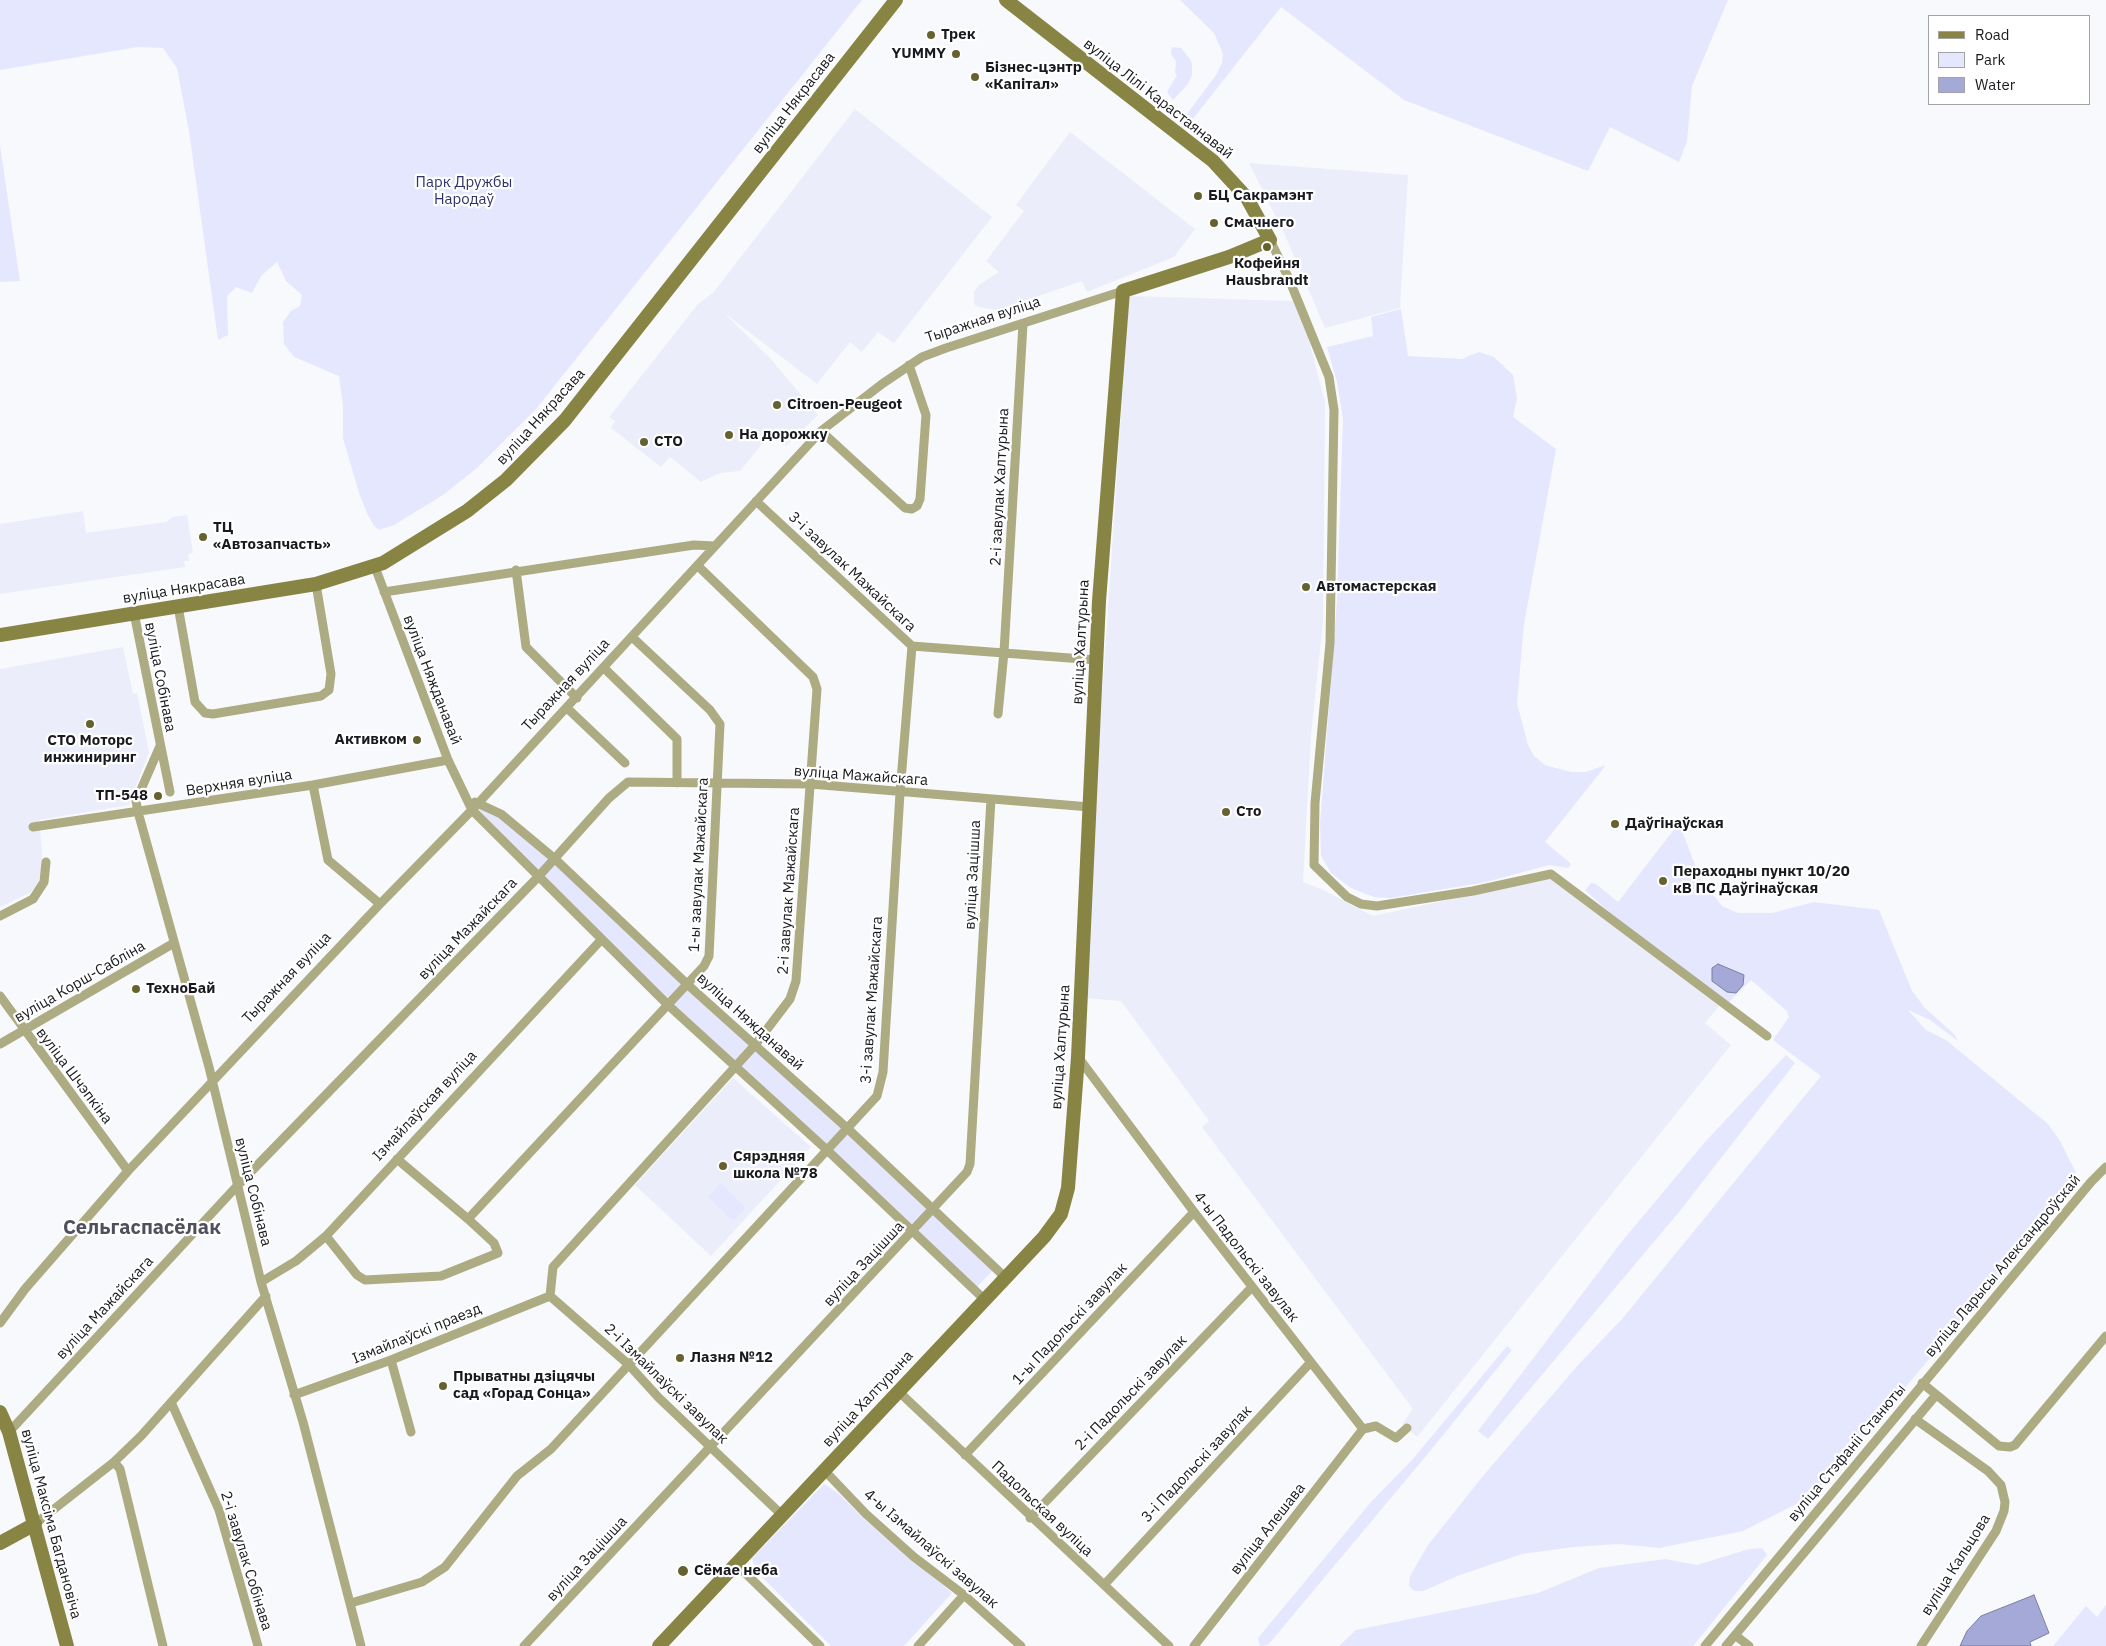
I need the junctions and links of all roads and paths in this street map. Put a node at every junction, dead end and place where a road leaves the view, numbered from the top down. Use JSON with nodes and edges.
{"nodes":[{"id":1,"x":896,"y":0,"type":"edge"},
{"id":2,"x":1006,"y":0,"type":"edge"},
{"id":3,"x":1270,"y":240,"type":"junction"},
{"id":4,"x":1123,"y":291,"type":"junction"},
{"id":5,"x":1023,"y":324,"type":"junction"},
{"id":6,"x":909,"y":365,"type":"junction"},
{"id":7,"x":821,"y":431,"type":"junction"},
{"id":8,"x":756,"y":501,"type":"junction"},
{"id":9,"x":715,"y":546,"type":"junction"},
{"id":10,"x":698,"y":566,"type":"junction"},
{"id":11,"x":375,"y":567,"type":"junction"},
{"id":12,"x":516,"y":570,"type":"junction"},
{"id":13,"x":316,"y":584,"type":"junction"},
{"id":14,"x":384,"y":592,"type":"junction"},
{"id":15,"x":178,"y":606,"type":"junction"},
{"id":16,"x":134,"y":613,"type":"junction"},
{"id":17,"x":0,"y":635,"type":"edge"},
{"id":18,"x":632,"y":637,"type":"junction"},
{"id":19,"x":912,"y":646,"type":"junction"},
{"id":20,"x":1004,"y":652,"type":"junction"},
{"id":21,"x":1096,"y":660,"type":"junction"},
{"id":22,"x":604,"y":668,"type":"junction"},
{"id":23,"x":577,"y":698,"type":"junction"},
{"id":24,"x":567,"y":708,"type":"junction"},
{"id":25,"x":998,"y":714,"type":"dead end"},
{"id":26,"x":160,"y":746,"type":"junction"},
{"id":27,"x":448,"y":760,"type":"junction"},
{"id":28,"x":625,"y":764,"type":"dead end"},
{"id":29,"x":677,"y":783,"type":"junction"},
{"id":30,"x":718,"y":784,"type":"junction"},
{"id":31,"x":810,"y":784,"type":"junction"},
{"id":32,"x":314,"y":785,"type":"junction"},
{"id":33,"x":170,"y":792,"type":"dead end"},
{"id":34,"x":900,"y":793,"type":"junction"},
{"id":35,"x":991,"y":799,"type":"junction"},
{"id":36,"x":476,"y":807,"type":"junction"},
{"id":37,"x":1090,"y":807,"type":"junction"},
{"id":38,"x":138,"y":812,"type":"junction"},
{"id":39,"x":33,"y":827,"type":"dead end"},
{"id":40,"x":555,"y":859,"type":"junction"},
{"id":41,"x":46,"y":862,"type":"dead end"},
{"id":42,"x":538,"y":877,"type":"junction"},
{"id":43,"x":380,"y":904,"type":"junction"},
{"id":44,"x":0,"y":916,"type":"edge"},
{"id":45,"x":601,"y":940,"type":"junction"},
{"id":46,"x":174,"y":943,"type":"junction"},
{"id":47,"x":687,"y":984,"type":"junction"},
{"id":48,"x":0,"y":996,"type":"edge"},
{"id":49,"x":668,"y":1005,"type":"junction"},
{"id":50,"x":23,"y":1031,"type":"junction"},
{"id":51,"x":1767,"y":1036,"type":"dead end"},
{"id":52,"x":0,"y":1044,"type":"edge"},
{"id":53,"x":755,"y":1045,"type":"junction"},
{"id":54,"x":1078,"y":1057,"type":"junction"},
{"id":55,"x":735,"y":1068,"type":"junction"},
{"id":56,"x":212,"y":1080,"type":"junction"},
{"id":57,"x":847,"y":1128,"type":"junction"},
{"id":58,"x":827,"y":1150,"type":"junction"},
{"id":59,"x":398,"y":1159,"type":"junction"},
{"id":60,"x":2106,"y":1168,"type":"edge"},
{"id":61,"x":128,"y":1171,"type":"junction"},
{"id":62,"x":237,"y":1186,"type":"junction"},
{"id":63,"x":933,"y":1210,"type":"junction"},
{"id":64,"x":1194,"y":1212,"type":"junction"},
{"id":65,"x":468,"y":1219,"type":"junction"},
{"id":66,"x":914,"y":1232,"type":"junction"},
{"id":67,"x":326,"y":1236,"type":"junction"},
{"id":68,"x":1006,"y":1278,"type":"junction"},
{"id":69,"x":262,"y":1282,"type":"junction"},
{"id":70,"x":1252,"y":1287,"type":"junction"},
{"id":71,"x":266,"y":1296,"type":"junction"},
{"id":72,"x":550,"y":1296,"type":"junction"},
{"id":73,"x":985,"y":1300,"type":"junction"},
{"id":74,"x":0,"y":1323,"type":"edge"},
{"id":75,"x":2106,"y":1336,"type":"edge"},
{"id":76,"x":392,"y":1360,"type":"junction"},
{"id":77,"x":1310,"y":1363,"type":"junction"},
{"id":78,"x":628,"y":1364,"type":"junction"},
{"id":79,"x":1922,"y":1384,"type":"junction"},
{"id":80,"x":898,"y":1391,"type":"junction"},
{"id":81,"x":294,"y":1395,"type":"junction"},
{"id":82,"x":1936,"y":1395,"type":"junction"},
{"id":83,"x":171,"y":1402,"type":"junction"},
{"id":84,"x":0,"y":1412,"type":"edge"},
{"id":85,"x":1915,"y":1420,"type":"junction"},
{"id":86,"x":1407,"y":1428,"type":"dead end"},
{"id":87,"x":1363,"y":1430,"type":"junction"},
{"id":88,"x":9,"y":1432,"type":"junction"},
{"id":89,"x":411,"y":1432,"type":"dead end"},
{"id":90,"x":710,"y":1446,"type":"junction"},
{"id":91,"x":965,"y":1455,"type":"junction"},
{"id":92,"x":114,"y":1462,"type":"junction"},
{"id":93,"x":824,"y":1470,"type":"junction"},
{"id":94,"x":782,"y":1514,"type":"junction"},
{"id":95,"x":1030,"y":1518,"type":"junction"},
{"id":96,"x":35,"y":1524,"type":"junction"},
{"id":97,"x":0,"y":1543,"type":"edge"},
{"id":98,"x":736,"y":1564,"type":"junction"},
{"id":99,"x":1104,"y":1585,"type":"junction"},
{"id":100,"x":964,"y":1595,"type":"junction"},
{"id":101,"x":351,"y":1603,"type":"junction"},
{"id":102,"x":1735,"y":1635,"type":"junction"},
{"id":103,"x":665,"y":1644,"type":"edge"},
{"id":104,"x":67,"y":1646,"type":"edge"},
{"id":105,"x":163,"y":1646,"type":"edge"},
{"id":106,"x":258,"y":1646,"type":"edge"},
{"id":107,"x":361,"y":1646,"type":"edge"},
{"id":108,"x":524,"y":1646,"type":"edge"},
{"id":109,"x":820,"y":1646,"type":"edge"},
{"id":110,"x":918,"y":1646,"type":"edge"},
{"id":111,"x":1021,"y":1646,"type":"edge"},
{"id":112,"x":1169,"y":1646,"type":"edge"},
{"id":113,"x":1194,"y":1646,"type":"edge"},
{"id":114,"x":1705,"y":1646,"type":"edge"},
{"id":115,"x":1726,"y":1646,"type":"edge"},
{"id":116,"x":1749,"y":1646,"type":"edge"},
{"id":117,"x":1921,"y":1646,"type":"edge"}],
"edges":[{"from":1,"to":11,"type":"street","name":"вуліца Някрасава"},
{"from":2,"to":3,"type":"street","name":"вуліца Лілі Карастаянавай"},
{"from":3,"to":4,"type":"street","name":"Тыражная вуліца"},
{"from":3,"to":51,"type":"street"},
{"from":4,"to":5,"type":"street","name":"Тыражная вуліца"},
{"from":4,"to":21,"type":"street","name":"вуліца Халтурына"},
{"from":5,"to":6,"type":"street","name":"Тыражная вуліца"},
{"from":5,"to":20,"type":"street","name":"2-і завулак Халтурына"},
{"from":6,"to":7,"type":"street","name":"Тыражная вуліца"},
{"from":6,"to":7,"type":"street"},
{"from":7,"to":8,"type":"street","name":"Тыражная вуліца"},
{"from":8,"to":9,"type":"street","name":"Тыражная вуліца"},
{"from":8,"to":19,"type":"street","name":"3-і завулак Мажайскага"},
{"from":9,"to":10,"type":"street","name":"Тыражная вуліца"},
{"from":9,"to":12,"type":"street"},
{"from":10,"to":18,"type":"street","name":"Тыражная вуліца"},
{"from":10,"to":31,"type":"street","name":"2-і завулак Мажайскага"},
{"from":11,"to":13,"type":"street","name":"вуліца Някрасава"},
{"from":11,"to":14,"type":"street","name":"вуліца Няжданавай"},
{"from":12,"to":14,"type":"street"},
{"from":12,"to":23,"type":"street"},
{"from":13,"to":15,"type":"street","name":"вуліца Някрасава"},
{"from":13,"to":15,"type":"street"},
{"from":14,"to":27,"type":"street","name":"вуліца Няжданавай"},
{"from":15,"to":16,"type":"street","name":"вуліца Някрасава"},
{"from":16,"to":17,"type":"street","name":"вуліца Някрасава"},
{"from":16,"to":26,"type":"street","name":"вуліца Собінава"},
{"from":18,"to":22,"type":"street","name":"Тыражная вуліца"},
{"from":18,"to":30,"type":"street","name":"1-ы завулак Мажайскага"},
{"from":19,"to":20,"type":"street"},
{"from":19,"to":34,"type":"street","name":"3-і завулак Мажайскага"},
{"from":20,"to":21,"type":"street"},
{"from":20,"to":25,"type":"street","name":"2-і завулак Халтурына"},
{"from":21,"to":37,"type":"street","name":"вуліца Халтурына"},
{"from":22,"to":23,"type":"street","name":"Тыражная вуліца"},
{"from":22,"to":29,"type":"street"},
{"from":23,"to":24,"type":"street","name":"Тыражная вуліца"},
{"from":24,"to":28,"type":"street"},
{"from":24,"to":36,"type":"street","name":"Тыражная вуліца"},
{"from":26,"to":33,"type":"street","name":"вуліца Собінава"},
{"from":26,"to":38,"type":"street","name":"вуліца Собінава"},
{"from":27,"to":32,"type":"street","name":"Верхняя вуліца"},
{"from":27,"to":36,"type":"street","name":"вуліца Няжданавай"},
{"from":29,"to":30,"type":"street","name":"вуліца Мажайскага"},
{"from":29,"to":40,"type":"street","name":"вуліца Мажайскага"},
{"from":30,"to":31,"type":"street","name":"вуліца Мажайскага"},
{"from":30,"to":47,"type":"street","name":"1-ы завулак Мажайскага"},
{"from":31,"to":34,"type":"street","name":"вуліца Мажайскага"},
{"from":31,"to":53,"type":"street","name":"2-і завулак Мажайскага"},
{"from":32,"to":38,"type":"street","name":"Верхняя вуліца"},
{"from":32,"to":43,"type":"street"},
{"from":34,"to":35,"type":"street","name":"вуліца Мажайскага"},
{"from":34,"to":57,"type":"street","name":"3-і завулак Мажайскага"},
{"from":35,"to":37,"type":"street","name":"вуліца Мажайскага"},
{"from":35,"to":63,"type":"street","name":"вуліца Зацішша"},
{"from":36,"to":40,"type":"street","name":"вуліца Няжданавай"},
{"from":36,"to":42,"type":"street"},
{"from":36,"to":43,"type":"street","name":"Тыражная вуліца"},
{"from":37,"to":54,"type":"street","name":"вуліца Халтурына"},
{"from":38,"to":39,"type":"street","name":"Верхняя вуліца"},
{"from":38,"to":46,"type":"street","name":"вуліца Собінава"},
{"from":40,"to":42,"type":"street","name":"вуліца Мажайскага"},
{"from":40,"to":47,"type":"street","name":"вуліца Няжданавай"},
{"from":41,"to":44,"type":"street"},
{"from":42,"to":45,"type":"street"},
{"from":42,"to":62,"type":"street","name":"вуліца Мажайскага"},
{"from":43,"to":56,"type":"street","name":"Тыражная вуліца"},
{"from":45,"to":49,"type":"street"},
{"from":45,"to":59,"type":"street","name":"Ізмайлаўская вуліца"},
{"from":46,"to":50,"type":"street","name":"вуліца Корш-Сабліна"},
{"from":46,"to":56,"type":"street","name":"вуліца Собінава"},
{"from":47,"to":49,"type":"street","name":"1-ы завулак Мажайскага"},
{"from":47,"to":53,"type":"street","name":"вуліца Няжданавай"},
{"from":48,"to":50,"type":"street","name":"вуліца Шчэпкіна"},
{"from":49,"to":55,"type":"street"},
{"from":49,"to":65,"type":"street","name":"1-ы завулак Мажайскага"},
{"from":50,"to":52,"type":"street","name":"вуліца Корш-Сабліна"},
{"from":50,"to":61,"type":"street","name":"вуліца Шчэпкіна"},
{"from":53,"to":55,"type":"street","name":"2-і завулак Мажайскага"},
{"from":53,"to":57,"type":"street","name":"вуліца Няжданавай"},
{"from":54,"to":64,"type":"street","name":"4-ы Падольскі завулак"},
{"from":54,"to":68,"type":"street","name":"вуліца Халтурына"},
{"from":55,"to":58,"type":"street"},
{"from":55,"to":72,"type":"street","name":"2-і завулак Мажайскага"},
{"from":56,"to":61,"type":"street","name":"Тыражная вуліца"},
{"from":56,"to":62,"type":"street","name":"вуліца Собінава"},
{"from":57,"to":58,"type":"street","name":"3-і завулак Мажайскага"},
{"from":57,"to":63,"type":"street","name":"вуліца Няжданавай"},
{"from":58,"to":66,"type":"street"},
{"from":58,"to":78,"type":"street","name":"3-і завулак Мажайскага"},
{"from":59,"to":65,"type":"street"},
{"from":59,"to":67,"type":"street","name":"Ізмайлаўская вуліца"},
{"from":60,"to":79,"type":"street","name":"вуліца Ларысы Александроўскай"},
{"from":61,"to":74,"type":"street","name":"Тыражная вуліца"},
{"from":62,"to":69,"type":"street","name":"вуліца Собінава"},
{"from":62,"to":88,"type":"street","name":"вуліца Мажайскага"},
{"from":63,"to":66,"type":"street","name":"вуліца Зацішша"},
{"from":63,"to":68,"type":"street","name":"вуліца Няжданавай"},
{"from":64,"to":70,"type":"street","name":"4-ы Падольскі завулак"},
{"from":64,"to":91,"type":"street","name":"1-ы Падольскі завулак"},
{"from":65,"to":67,"type":"street"},
{"from":66,"to":73,"type":"street"},
{"from":66,"to":90,"type":"street","name":"вуліца Зацішша"},
{"from":67,"to":69,"type":"street","name":"Ізмайлаўская вуліца"},
{"from":68,"to":73,"type":"street","name":"вуліца Халтурына"},
{"from":69,"to":71,"type":"street","name":"вуліца Собінава"},
{"from":70,"to":77,"type":"street","name":"4-ы Падольскі завулак"},
{"from":70,"to":95,"type":"street","name":"2-і Падольскі завулак"},
{"from":71,"to":81,"type":"street","name":"вуліца Собінава"},
{"from":71,"to":83,"type":"street"},
{"from":72,"to":76,"type":"street","name":"Ізмайлаўскі праезд"},
{"from":72,"to":78,"type":"street","name":"2-і Ізмайлаўскі завулак"},
{"from":73,"to":80,"type":"street","name":"вуліца Халтурына"},
{"from":75,"to":82,"type":"street","name":"вуліца Стэфаніі Станюты"},
{"from":76,"to":81,"type":"street","name":"Ізмайлаўскі праезд"},
{"from":76,"to":89,"type":"street"},
{"from":77,"to":87,"type":"street","name":"4-ы Падольскі завулак"},
{"from":77,"to":99,"type":"street","name":"3-і Падольскі завулак"},
{"from":78,"to":90,"type":"street","name":"2-і Ізмайлаўскі завулак"},
{"from":78,"to":101,"type":"street","name":"3-і завулак Мажайскага"},
{"from":79,"to":82,"type":"street","name":"вуліца Стэфаніі Станюты"},
{"from":79,"to":114,"type":"street","name":"вуліца Стэфаніі Станюты"},
{"from":80,"to":91,"type":"street","name":"Падольская вуліца"},
{"from":80,"to":93,"type":"street","name":"вуліца Халтурына"},
{"from":81,"to":101,"type":"street","name":"вуліца Собінава"},
{"from":82,"to":85,"type":"street"},
{"from":83,"to":92,"type":"street"},
{"from":83,"to":106,"type":"street","name":"2-і завулак Собінава"},
{"from":84,"to":88,"type":"street","name":"вуліца Максіма Багдановіча"},
{"from":85,"to":102,"type":"street"},
{"from":85,"to":117,"type":"street","name":"вуліца Кальцова"},
{"from":86,"to":87,"type":"street"},
{"from":87,"to":113,"type":"street","name":"вуліца Алешава"},
{"from":88,"to":96,"type":"street","name":"вуліца Максіма Багдановіча"},
{"from":90,"to":94,"type":"street","name":"2-і Ізмайлаўскі завулак"},
{"from":90,"to":108,"type":"street","name":"вуліца Зацішша"},
{"from":91,"to":95,"type":"street","name":"Падольская вуліца"},
{"from":92,"to":96,"type":"street"},
{"from":92,"to":105,"type":"street"},
{"from":93,"to":94,"type":"street","name":"вуліца Халтурына"},
{"from":93,"to":100,"type":"street","name":"4-ы Ізмайлаўскі завулак"},
{"from":94,"to":98,"type":"street","name":"вуліца Халтурына"},
{"from":95,"to":99,"type":"street","name":"Падольская вуліца"},
{"from":96,"to":97,"type":"street"},
{"from":96,"to":104,"type":"street","name":"вуліца Максіма Багдановіча"},
{"from":98,"to":103,"type":"street","name":"вуліца Халтурына"},
{"from":98,"to":109,"type":"street"},
{"from":99,"to":112,"type":"street","name":"Падольская вуліца"},
{"from":100,"to":110,"type":"street"},
{"from":100,"to":111,"type":"street","name":"4-ы Ізмайлаўскі завулак"},
{"from":101,"to":107,"type":"street","name":"вуліца Собінава"},
{"from":102,"to":115,"type":"street"},
{"from":102,"to":116,"type":"street"}]}
